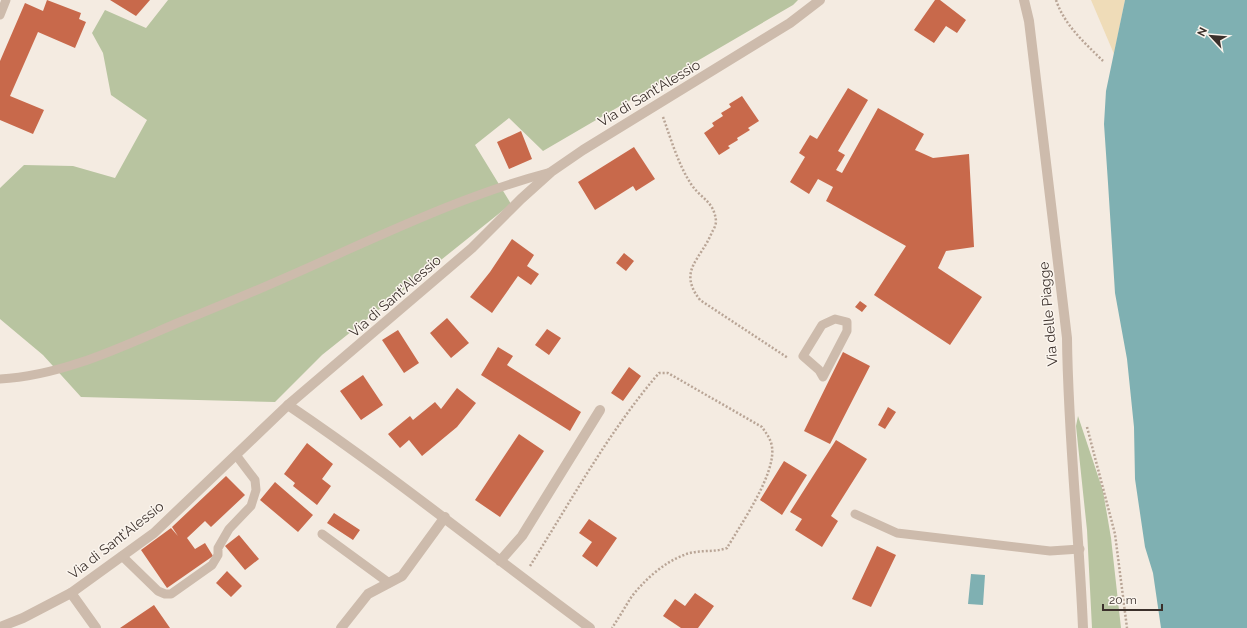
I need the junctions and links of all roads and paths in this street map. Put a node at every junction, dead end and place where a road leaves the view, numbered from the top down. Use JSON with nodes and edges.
{"nodes":[{"id":1,"x":6,"y":0,"type":"edge"},
{"id":2,"x":820,"y":0,"type":"edge"},
{"id":3,"x":1024,"y":0,"type":"edge"},
{"id":4,"x":1056,"y":0,"type":"edge"},
{"id":5,"x":0,"y":15,"type":"edge"},
{"id":6,"x":1103,"y":61,"type":"dead end"},
{"id":7,"x":659,"y":103,"type":"junction"},
{"id":8,"x":551,"y":172,"type":"junction"},
{"id":9,"x":790,"y":359,"type":"dead end"},
{"id":10,"x":823,"y":377,"type":"joint"},
{"id":11,"x":0,"y":379,"type":"edge"},
{"id":12,"x":288,"y":405,"type":"junction"},
{"id":13,"x":600,"y":410,"type":"dead end"},
{"id":14,"x":1087,"y":426,"type":"dead end"},
{"id":15,"x":236,"y":455,"type":"junction"},
{"id":16,"x":855,"y":514,"type":"dead end"},
{"id":17,"x":445,"y":517,"type":"junction"},
{"id":18,"x":322,"y":534,"type":"dead end"},
{"id":19,"x":1080,"y":549,"type":"junction"},
{"id":20,"x":122,"y":556,"type":"junction"},
{"id":21,"x":500,"y":561,"type":"junction"},
{"id":22,"x":522,"y":578,"type":"junction"},
{"id":23,"x":388,"y":583,"type":"junction"},
{"id":24,"x":71,"y":593,"type":"junction"},
{"id":25,"x":0,"y":627,"type":"edge"},
{"id":26,"x":96,"y":628,"type":"edge"},
{"id":27,"x":341,"y":628,"type":"edge"},
{"id":28,"x":590,"y":628,"type":"edge"},
{"id":29,"x":612,"y":628,"type":"edge"},
{"id":30,"x":1083,"y":628,"type":"edge"},
{"id":31,"x":1127,"y":628,"type":"edge"}],
"edges":[{"from":1,"to":5,"type":"lane"},
{"from":2,"to":7,"type":"street","name":"Via di Sant'Alessio"},
{"from":3,"to":19,"type":"street","name":"Via delle Piagge"},
{"from":4,"to":6,"type":"path"},
{"from":7,"to":8,"type":"street","name":"Via di Sant'Alessio"},
{"from":7,"to":9,"type":"path"},
{"from":8,"to":11,"type":"lane"},
{"from":8,"to":12,"type":"street","name":"Via di Sant'Alessio"},
{"from":10,"to":10,"type":"lane"},
{"from":12,"to":15,"type":"street","name":"Via di Sant'Alessio"},
{"from":12,"to":17,"type":"street"},
{"from":13,"to":21,"type":"street"},
{"from":14,"to":31,"type":"path"},
{"from":15,"to":20,"type":"street","name":"Via di Sant'Alessio"},
{"from":15,"to":20,"type":"lane"},
{"from":16,"to":19,"type":"lane"},
{"from":17,"to":21,"type":"street"},
{"from":17,"to":23,"type":"street"},
{"from":18,"to":23,"type":"lane"},
{"from":19,"to":30,"type":"street","name":"Via delle Piagge"},
{"from":20,"to":24,"type":"street","name":"Via di Sant'Alessio"},
{"from":21,"to":22,"type":"street"},
{"from":22,"to":28,"type":"street"},
{"from":22,"to":29,"type":"path"},
{"from":23,"to":27,"type":"street"},
{"from":24,"to":25,"type":"street","name":"Via di Sant'Alessio"},
{"from":24,"to":26,"type":"street"}]}
